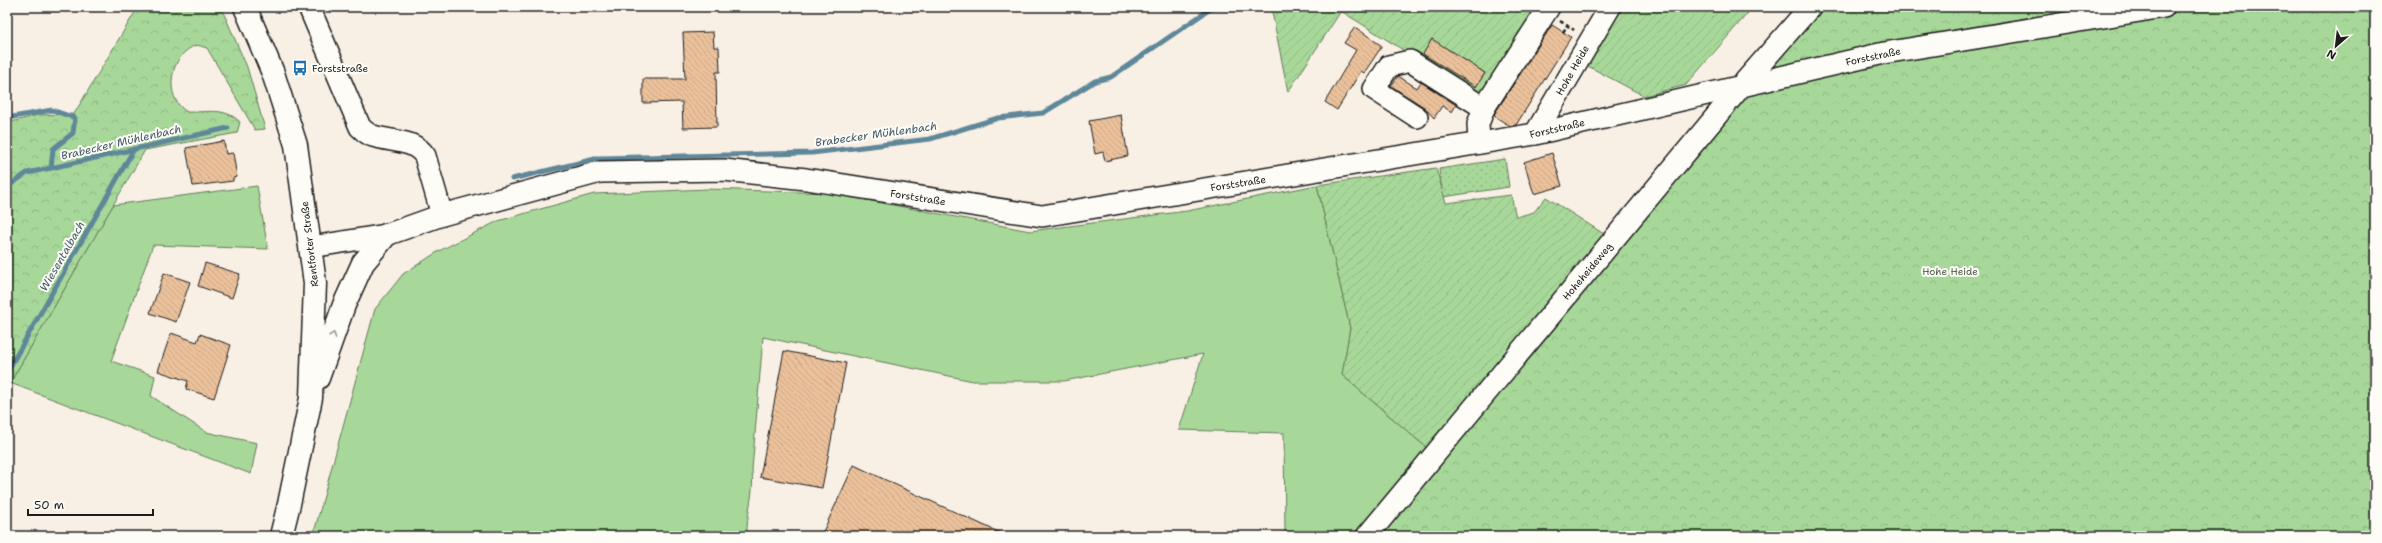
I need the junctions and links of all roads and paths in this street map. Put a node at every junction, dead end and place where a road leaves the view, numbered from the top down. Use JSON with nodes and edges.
{"nodes":[{"id":1,"x":245,"y":7,"type":"edge"},
{"id":2,"x":309,"y":7,"type":"edge"},
{"id":3,"x":1610,"y":7,"type":"edge"},
{"id":4,"x":1810,"y":7,"type":"edge"},
{"id":5,"x":2164,"y":7,"type":"edge"},
{"id":6,"x":1548,"y":10,"type":"edge"},
{"id":7,"x":1567,"y":26,"type":"junction"},
{"id":8,"x":1563,"y":32,"type":"dead end"},
{"id":9,"x":1590,"y":40,"type":"junction"},
{"id":10,"x":1742,"y":85,"type":"junction"},
{"id":11,"x":1484,"y":108,"type":"junction"},
{"id":12,"x":1417,"y":117,"type":"dead end"},
{"id":13,"x":1535,"y":134,"type":"junction"},
{"id":14,"x":1479,"y":143,"type":"junction"},
{"id":15,"x":442,"y":214,"type":"junction"},
{"id":16,"x":386,"y":235,"type":"junction"},
{"id":17,"x":311,"y":247,"type":"junction"},
{"id":18,"x":311,"y":398,"type":"junction"},
{"id":19,"x":281,"y":536,"type":"edge"},
{"id":20,"x":1366,"y":536,"type":"edge"}],
"edges":[{"from":1,"to":17,"type":"main road","name":"Rentforter Straße"},
{"from":2,"to":15,"type":"street"},
{"from":3,"to":9,"type":"street","name":"Hohe Heide"},
{"from":4,"to":10,"type":"street","name":"Hoheheideweg"},
{"from":5,"to":10,"type":"street","name":"Forststraße"},
{"from":6,"to":7,"type":"path"},
{"from":6,"to":11,"type":"street"},
{"from":7,"to":8,"type":"path"},
{"from":7,"to":9,"type":"path"},
{"from":9,"to":13,"type":"street","name":"Hohe Heide"},
{"from":10,"to":13,"type":"street","name":"Forststraße"},
{"from":10,"to":20,"type":"street","name":"Hoheheideweg"},
{"from":11,"to":12,"type":"street"},
{"from":11,"to":14,"type":"street"},
{"from":13,"to":14,"type":"street","name":"Forststraße"},
{"from":14,"to":15,"type":"street","name":"Forststraße"},
{"from":15,"to":16,"type":"street","name":"Forststraße"},
{"from":16,"to":17,"type":"street","name":"Forststraße"},
{"from":18,"to":16,"type":"main road","one_way":true},
{"from":17,"to":18,"type":"main road","name":"Rentforter Straße"},
{"from":18,"to":19,"type":"main road","name":"Rentforter Straße"}]}
